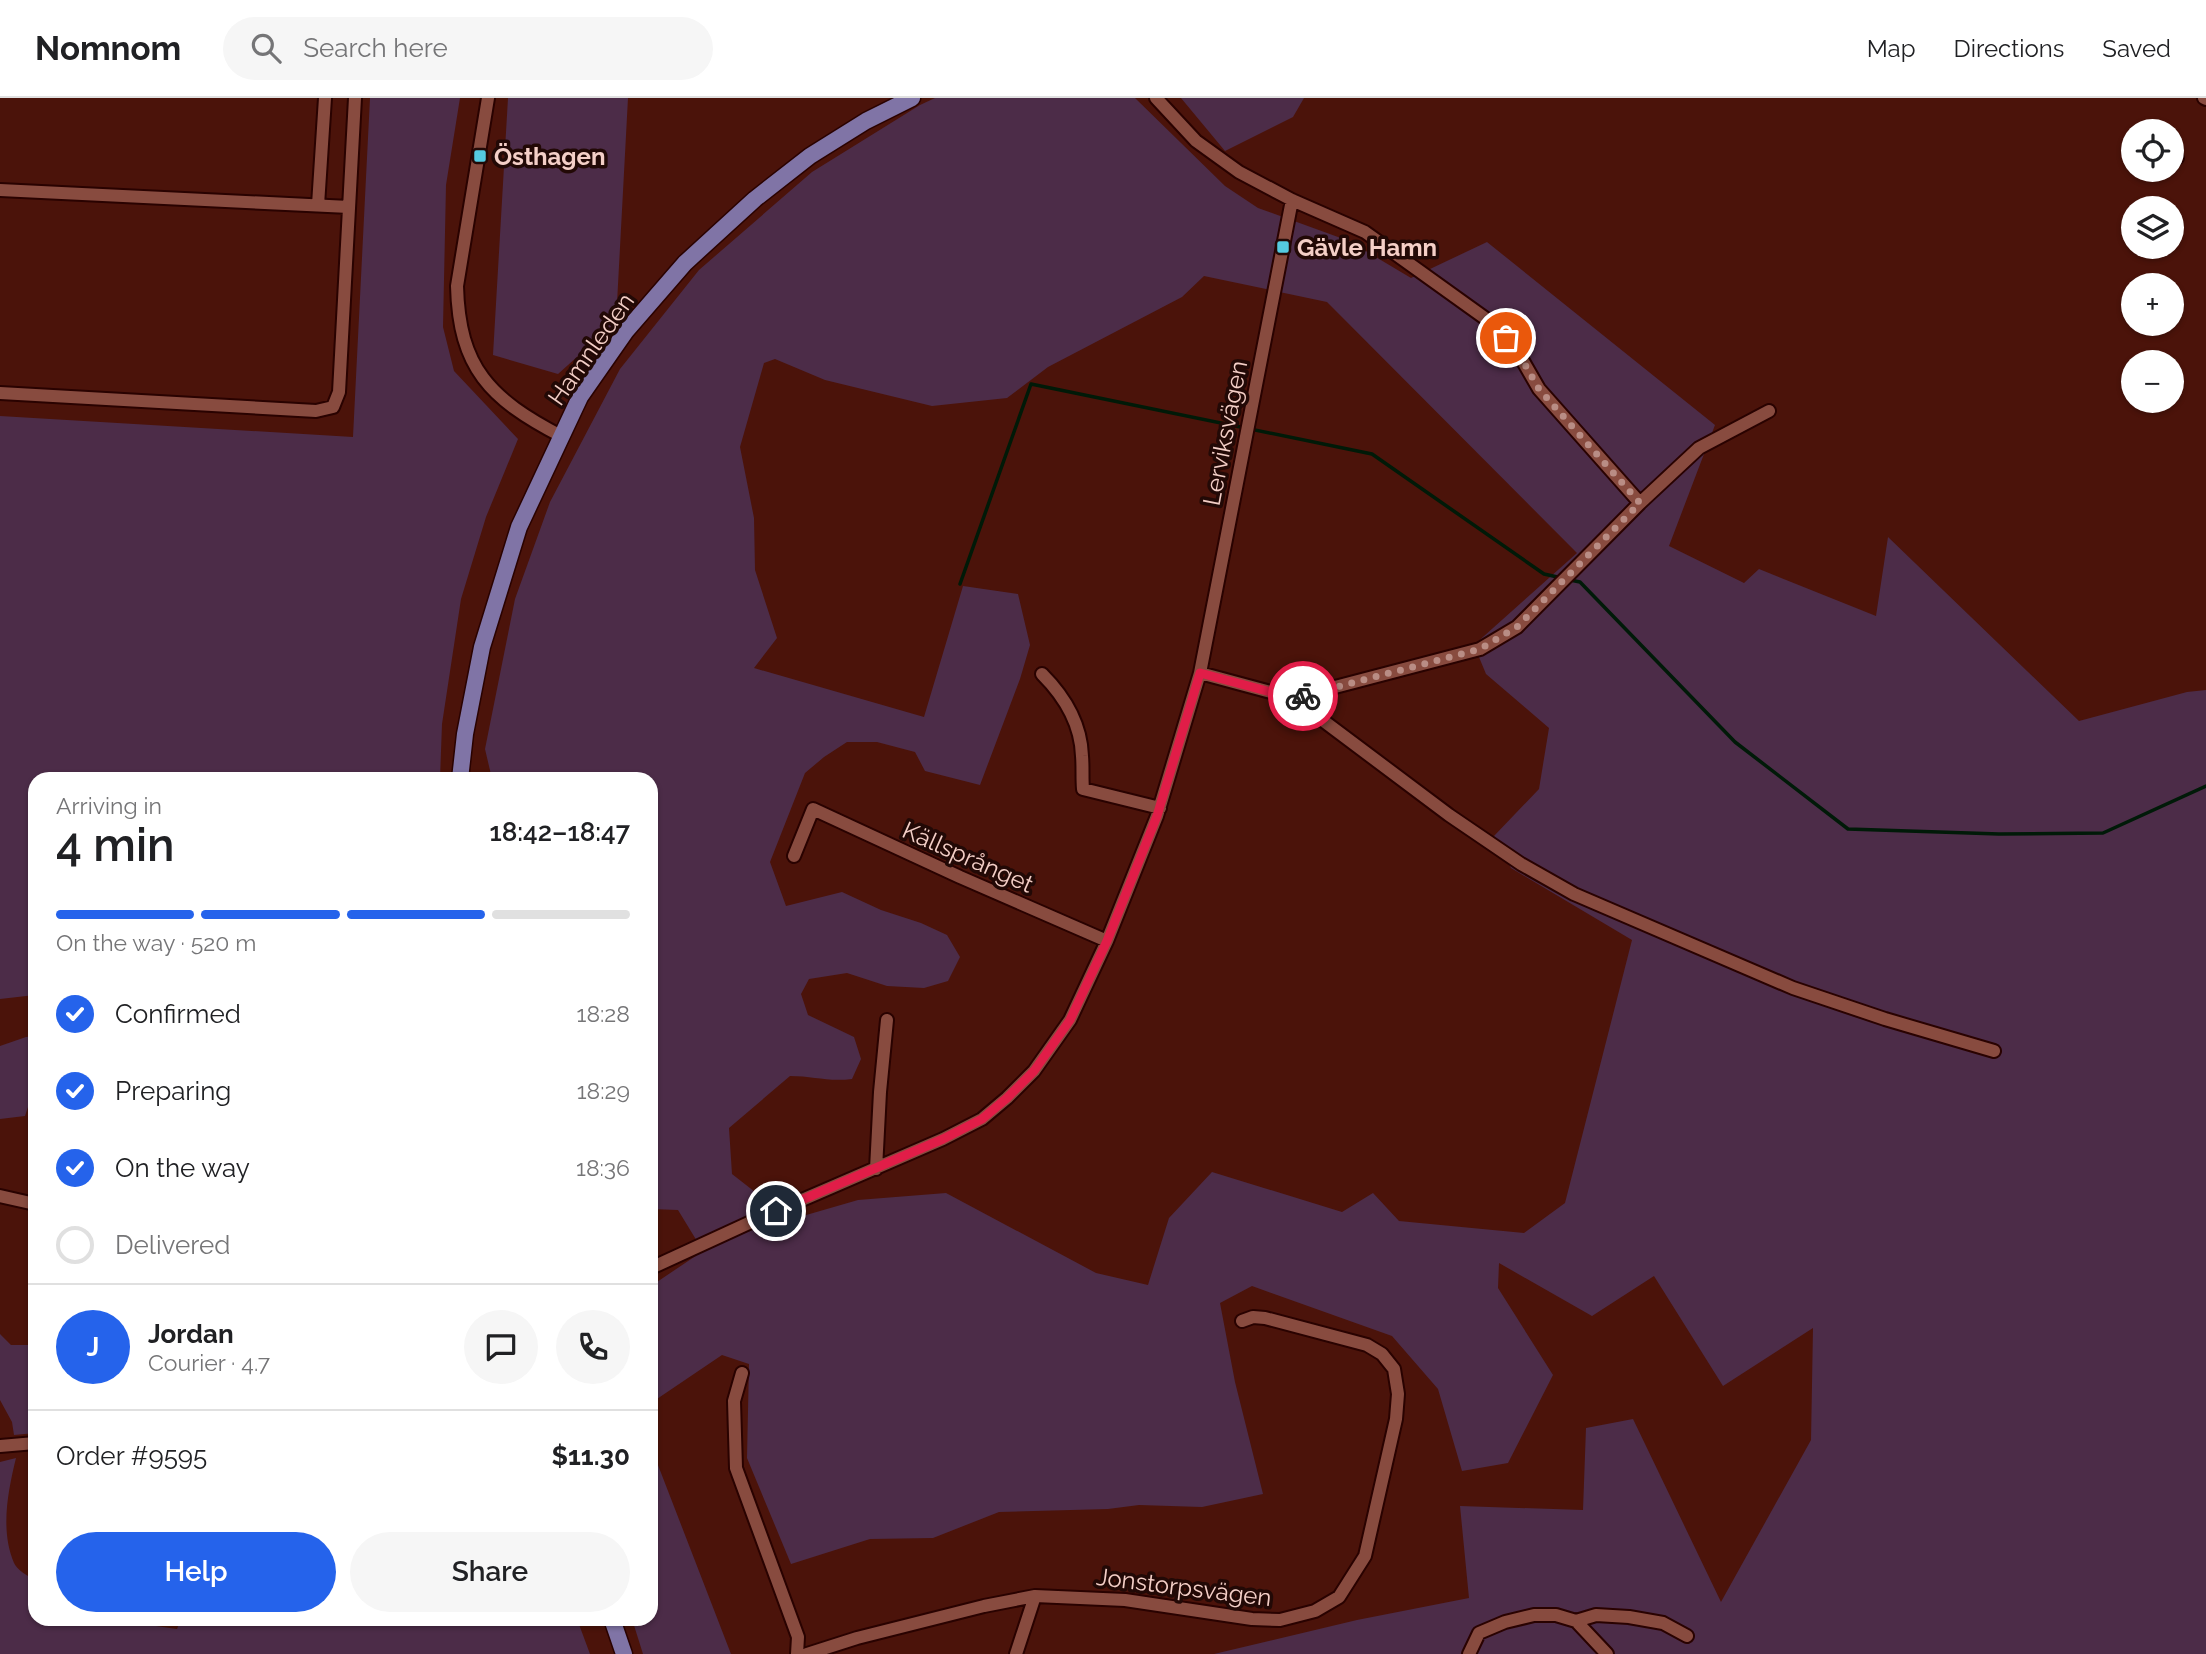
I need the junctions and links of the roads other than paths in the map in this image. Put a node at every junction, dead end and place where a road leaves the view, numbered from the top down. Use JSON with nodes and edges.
{"nodes":[{"id":1,"x":325,"y":98,"type":"edge"},
{"id":2,"x":355,"y":98,"type":"edge"},
{"id":3,"x":488,"y":98,"type":"edge"},
{"id":4,"x":912,"y":98,"type":"edge"},
{"id":5,"x":1156,"y":98,"type":"edge"},
{"id":6,"x":0,"y":190,"type":"edge"},
{"id":7,"x":1292,"y":201,"type":"junction"},
{"id":8,"x":317,"y":205,"type":"junction"},
{"id":9,"x":349,"y":207,"type":"junction"},
{"id":10,"x":0,"y":393,"type":"edge"},
{"id":11,"x":1769,"y":411,"type":"dead end"},
{"id":12,"x":561,"y":436,"type":"junction"},
{"id":13,"x":1640,"y":503,"type":"junction"},
{"id":14,"x":1200,"y":673,"type":"junction"},
{"id":15,"x":1042,"y":674,"type":"dead end"},
{"id":16,"x":1293,"y":698,"type":"junction"},
{"id":17,"x":461,"y":772,"type":"edge"},
{"id":18,"x":1160,"y":808,"type":"junction"},
{"id":19,"x":794,"y":856,"type":"dead end"},
{"id":20,"x":1107,"y":941,"type":"junction"},
{"id":21,"x":887,"y":1020,"type":"dead end"},
{"id":22,"x":1994,"y":1051,"type":"dead end"},
{"id":23,"x":876,"y":1168,"type":"junction"},
{"id":24,"x":0,"y":1196,"type":"edge"},
{"id":25,"x":28,"y":1202,"type":"edge"},
{"id":26,"x":658,"y":1265,"type":"edge"},
{"id":27,"x":1242,"y":1321,"type":"dead end"},
{"id":28,"x":742,"y":1373,"type":"dead end"},
{"id":29,"x":28,"y":1444,"type":"edge"},
{"id":30,"x":0,"y":1446,"type":"edge"},
{"id":31,"x":1035,"y":1595,"type":"junction"},
{"id":32,"x":1576,"y":1621,"type":"junction"},
{"id":33,"x":614,"y":1626,"type":"edge"},
{"id":34,"x":1687,"y":1636,"type":"dead end"},
{"id":35,"x":624,"y":1654,"type":"edge"},
{"id":36,"x":797,"y":1654,"type":"edge"},
{"id":37,"x":807,"y":1654,"type":"edge"},
{"id":38,"x":1016,"y":1654,"type":"edge"},
{"id":39,"x":1469,"y":1654,"type":"edge"},
{"id":40,"x":1607,"y":1654,"type":"edge"}],
"edges":[{"from":1,"to":8,"type":"street"},
{"from":2,"to":9,"type":"street"},
{"from":3,"to":12,"type":"street"},
{"from":4,"to":12,"type":"main road","name":"Hamnleden"},
{"from":5,"to":7,"type":"street"},
{"from":6,"to":8,"type":"street"},
{"from":7,"to":13,"type":"street"},
{"from":7,"to":14,"type":"street","name":"Lerviksvägen"},
{"from":8,"to":9,"type":"street"},
{"from":9,"to":10,"type":"street"},
{"from":11,"to":13,"type":"street"},
{"from":12,"to":17,"type":"main road","name":"Hamnleden"},
{"from":13,"to":16,"type":"street"},
{"from":14,"to":16,"type":"street"},
{"from":14,"to":18,"type":"street","name":"Lerviksvägen"},
{"from":15,"to":18,"type":"street"},
{"from":16,"to":22,"type":"street"},
{"from":18,"to":20,"type":"street","name":"Lerviksvägen"},
{"from":19,"to":20,"type":"street","name":"Källsprånget"},
{"from":20,"to":23,"type":"street","name":"Lerviksvägen"},
{"from":21,"to":23,"type":"street"},
{"from":23,"to":26,"type":"street","name":"Lerviksvägen"},
{"from":24,"to":25,"type":"street"},
{"from":27,"to":31,"type":"street","name":"Jonstorpsvägen"},
{"from":28,"to":36,"type":"street"},
{"from":29,"to":30,"type":"street"},
{"from":31,"to":37,"type":"street","name":"Jonstorpsvägen"},
{"from":31,"to":38,"type":"street"},
{"from":32,"to":34,"type":"street"},
{"from":32,"to":39,"type":"street"},
{"from":32,"to":40,"type":"street"},
{"from":33,"to":35,"type":"main road"}]}
